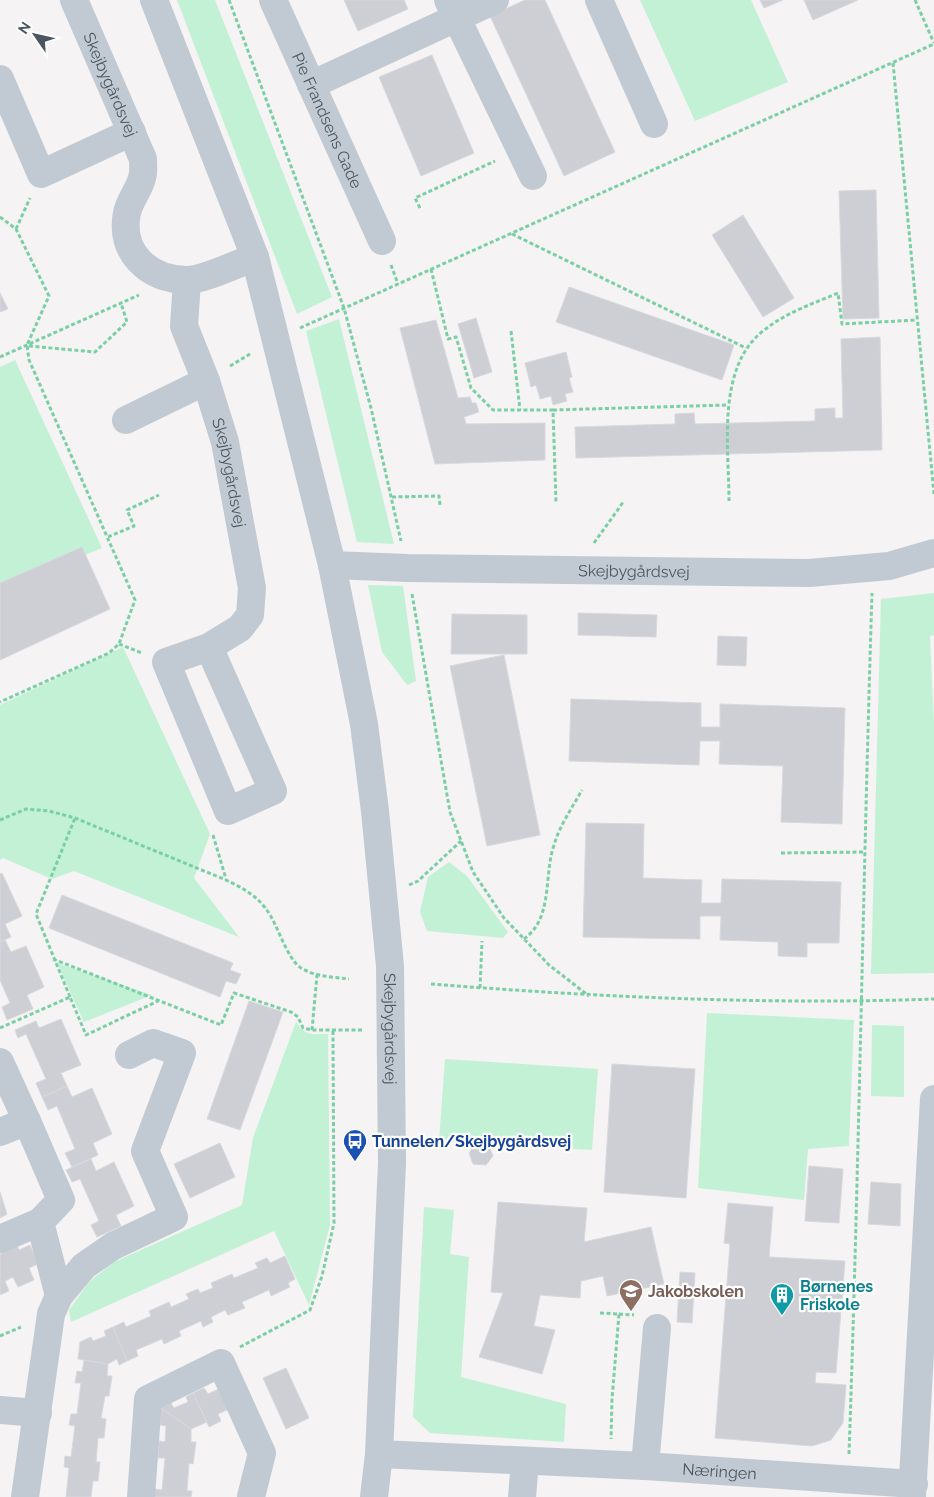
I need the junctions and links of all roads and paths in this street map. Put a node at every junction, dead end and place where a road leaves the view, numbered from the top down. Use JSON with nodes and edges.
{"nodes":[{"id":1,"x":74,"y":0,"type":"edge"},
{"id":2,"x":154,"y":0,"type":"edge"},
{"id":3,"x":229,"y":0,"type":"edge"},
{"id":4,"x":273,"y":0,"type":"edge"},
{"id":5,"x":495,"y":0,"type":"edge"},
{"id":6,"x":599,"y":0,"type":"edge"},
{"id":7,"x":914,"y":0,"type":"edge"},
{"id":8,"x":453,"y":9,"type":"edge"},
{"id":9,"x":934,"y":44,"type":"edge"},
{"id":10,"x":893,"y":63,"type":"junction"},
{"id":11,"x":0,"y":79,"type":"edge"},
{"id":12,"x":311,"y":85,"type":"junction"},
{"id":13,"x":654,"y":124,"type":"dead end"},
{"id":14,"x":132,"y":132,"type":"junction"},
{"id":15,"x":520,"y":150,"type":"junction"},
{"id":16,"x":41,"y":174,"type":"junction"},
{"id":17,"x":532,"y":176,"type":"dead end"},
{"id":18,"x":420,"y":208,"type":"dead end"},
{"id":19,"x":0,"y":217,"type":"edge"},
{"id":20,"x":16,"y":229,"type":"junction"},
{"id":21,"x":512,"y":233,"type":"junction"},
{"id":22,"x":382,"y":241,"type":"dead end"},
{"id":23,"x":255,"y":257,"type":"junction"},
{"id":24,"x":431,"y":269,"type":"junction"},
{"id":25,"x":177,"y":279,"type":"junction"},
{"id":26,"x":121,"y":303,"type":"junction"},
{"id":27,"x":344,"y":308,"type":"junction"},
{"id":28,"x":917,"y":320,"type":"junction"},
{"id":29,"x":511,"y":331,"type":"dead end"},
{"id":30,"x":276,"y":338,"type":"junction"},
{"id":31,"x":27,"y":345,"type":"junction"},
{"id":32,"x":746,"y":348,"type":"junction"},
{"id":33,"x":0,"y":357,"type":"edge"},
{"id":34,"x":206,"y":381,"type":"junction"},
{"id":35,"x":728,"y":404,"type":"junction"},
{"id":36,"x":520,"y":410,"type":"junction"},
{"id":37,"x":553,"y":410,"type":"junction"},
{"id":38,"x":126,"y":420,"type":"dead end"},
{"id":39,"x":934,"y":494,"type":"edge"},
{"id":40,"x":159,"y":495,"type":"dead end"},
{"id":41,"x":392,"y":497,"type":"junction"},
{"id":42,"x":624,"y":501,"type":"dead end"},
{"id":43,"x":729,"y":501,"type":"dead end"},
{"id":44,"x":556,"y":502,"type":"dead end"},
{"id":45,"x":440,"y":506,"type":"dead end"},
{"id":46,"x":602,"y":532,"type":"dead end"},
{"id":47,"x":108,"y":537,"type":"junction"},
{"id":48,"x":934,"y":552,"type":"edge"},
{"id":49,"x":332,"y":565,"type":"junction"},
{"id":50,"x":408,"y":568,"type":"junction"},
{"id":51,"x":872,"y":592,"type":"dead end"},
{"id":52,"x":209,"y":647,"type":"junction"},
{"id":53,"x":0,"y":702,"type":"edge"},
{"id":54,"x":582,"y":790,"type":"dead end"},
{"id":55,"x":228,"y":811,"type":"junction"},
{"id":56,"x":75,"y":818,"type":"junction"},
{"id":57,"x":0,"y":820,"type":"edge"},
{"id":58,"x":461,"y":841,"type":"junction"},
{"id":59,"x":864,"y":852,"type":"junction"},
{"id":60,"x":781,"y":853,"type":"dead end"},
{"id":61,"x":226,"y":880,"type":"junction"},
{"id":62,"x":418,"y":881,"type":"dead end"},
{"id":63,"x":524,"y":939,"type":"junction"},
{"id":64,"x":482,"y":941,"type":"dead end"},
{"id":65,"x":53,"y":959,"type":"junction"},
{"id":66,"x":317,"y":975,"type":"junction"},
{"id":67,"x":349,"y":979,"type":"dead end"},
{"id":68,"x":431,"y":984,"type":"dead end"},
{"id":69,"x":480,"y":988,"type":"junction"},
{"id":70,"x":589,"y":996,"type":"junction"},
{"id":71,"x":70,"y":997,"type":"junction"},
{"id":72,"x":934,"y":999,"type":"edge"},
{"id":73,"x":159,"y":1001,"type":"junction"},
{"id":74,"x":861,"y":1002,"type":"junction"},
{"id":75,"x":0,"y":1028,"type":"edge"},
{"id":76,"x":312,"y":1030,"type":"junction"},
{"id":77,"x":333,"y":1030,"type":"junction"},
{"id":78,"x":391,"y":1030,"type":"junction"},
{"id":79,"x":129,"y":1055,"type":"dead end"},
{"id":80,"x":0,"y":1062,"type":"edge"},
{"id":81,"x":934,"y":1099,"type":"edge"},
{"id":82,"x":27,"y":1121,"type":"junction"},
{"id":83,"x":0,"y":1132,"type":"edge"},
{"id":84,"x":931,"y":1214,"type":"edge"},
{"id":85,"x":40,"y":1222,"type":"junction"},
{"id":86,"x":0,"y":1240,"type":"edge"},
{"id":87,"x":59,"y":1296,"type":"junction"},
{"id":88,"x":600,"y":1313,"type":"dead end"},
{"id":89,"x":657,"y":1328,"type":"dead end"},
{"id":90,"x":220,"y":1363,"type":"junction"},
{"id":91,"x":0,"y":1410,"type":"edge"},
{"id":92,"x":38,"y":1413,"type":"junction"},
{"id":93,"x":379,"y":1454,"type":"junction"},
{"id":94,"x":525,"y":1461,"type":"junction"},
{"id":95,"x":610,"y":1464,"type":"junction"},
{"id":96,"x":646,"y":1466,"type":"junction"},
{"id":97,"x":848,"y":1481,"type":"junction"},
{"id":98,"x":913,"y":1491,"type":"edge"},
{"id":99,"x":25,"y":1497,"type":"edge"},
{"id":100,"x":141,"y":1497,"type":"edge"},
{"id":101,"x":251,"y":1497,"type":"edge"},
{"id":102,"x":374,"y":1497,"type":"edge"},
{"id":103,"x":522,"y":1497,"type":"edge"}],
"edges":[{"from":1,"to":14,"type":"street","name":"Skejbygårdsvej"},
{"from":2,"to":23,"type":"street","name":"Skejbygårdsvej"},
{"from":3,"to":27,"type":"path"},
{"from":4,"to":12,"type":"street","name":"Pie Frandsens Gade"},
{"from":5,"to":8,"type":"street"},
{"from":6,"to":13,"type":"street"},
{"from":7,"to":9,"type":"path"},
{"from":8,"to":12,"type":"street"},
{"from":8,"to":15,"type":"street"},
{"from":9,"to":10,"type":"path"},
{"from":10,"to":21,"type":"path"},
{"from":10,"to":28,"type":"path"},
{"from":11,"to":16,"type":"street"},
{"from":12,"to":22,"type":"street","name":"Pie Frandsens Gade"},
{"from":14,"to":16,"type":"street"},
{"from":14,"to":25,"type":"street","name":"Skejbygårdsvej"},
{"from":15,"to":17,"type":"street"},
{"from":15,"to":18,"type":"path"},
{"from":16,"to":20,"type":"path"},
{"from":19,"to":20,"type":"path"},
{"from":20,"to":31,"type":"path"},
{"from":21,"to":24,"type":"path"},
{"from":21,"to":32,"type":"path"},
{"from":23,"to":25,"type":"street"},
{"from":23,"to":30,"type":"street","name":"Skejbygårdsvej"},
{"from":24,"to":27,"type":"path"},
{"from":24,"to":36,"type":"path"},
{"from":25,"to":26,"type":"path"},
{"from":25,"to":34,"type":"street","name":"Skejbygårdsvej"},
{"from":26,"to":31,"type":"path"},
{"from":26,"to":31,"type":"path"},
{"from":27,"to":30,"type":"path"},
{"from":27,"to":41,"type":"path"},
{"from":28,"to":32,"type":"path"},
{"from":28,"to":39,"type":"path"},
{"from":29,"to":36,"type":"path"},
{"from":30,"to":34,"type":"path"},
{"from":30,"to":49,"type":"street","name":"Skejbygårdsvej"},
{"from":31,"to":33,"type":"path"},
{"from":31,"to":47,"type":"path"},
{"from":32,"to":35,"type":"path"},
{"from":34,"to":38,"type":"street"},
{"from":34,"to":52,"type":"street","name":"Skejbygårdsvej"},
{"from":35,"to":37,"type":"path"},
{"from":35,"to":43,"type":"path"},
{"from":36,"to":37,"type":"path"},
{"from":37,"to":44,"type":"path"},
{"from":40,"to":47,"type":"path"},
{"from":41,"to":45,"type":"path"},
{"from":41,"to":50,"type":"path"},
{"from":42,"to":46,"type":"path"},
{"from":47,"to":53,"type":"path"},
{"from":48,"to":50,"type":"street","name":"Skejbygårdsvej"},
{"from":49,"to":50,"type":"street","name":"Skejbygårdsvej"},
{"from":49,"to":78,"type":"street","name":"Skejbygårdsvej"},
{"from":50,"to":58,"type":"path"},
{"from":51,"to":59,"type":"path"},
{"from":52,"to":55,"type":"street"},
{"from":52,"to":55,"type":"street","name":"Skejbygårdsvej"},
{"from":54,"to":63,"type":"path"},
{"from":55,"to":61,"type":"path"},
{"from":56,"to":57,"type":"path"},
{"from":56,"to":61,"type":"path"},
{"from":56,"to":65,"type":"path"},
{"from":58,"to":62,"type":"path"},
{"from":58,"to":63,"type":"path"},
{"from":59,"to":60,"type":"path"},
{"from":59,"to":74,"type":"path"},
{"from":61,"to":66,"type":"path"},
{"from":63,"to":70,"type":"path"},
{"from":64,"to":69,"type":"path"},
{"from":65,"to":71,"type":"path"},
{"from":65,"to":73,"type":"path"},
{"from":66,"to":67,"type":"path"},
{"from":66,"to":76,"type":"path"},
{"from":68,"to":69,"type":"path"},
{"from":69,"to":70,"type":"path"},
{"from":70,"to":74,"type":"path"},
{"from":71,"to":73,"type":"path"},
{"from":71,"to":75,"type":"path"},
{"from":72,"to":74,"type":"path"},
{"from":73,"to":76,"type":"path"},
{"from":74,"to":97,"type":"path"},
{"from":76,"to":77,"type":"path"},
{"from":77,"to":78,"type":"path"},
{"from":77,"to":90,"type":"path"},
{"from":78,"to":93,"type":"street","name":"Skejbygårdsvej"},
{"from":79,"to":87,"type":"street"},
{"from":80,"to":82,"type":"street"},
{"from":81,"to":84,"type":"street","name":"Næringen"},
{"from":82,"to":83,"type":"street"},
{"from":82,"to":85,"type":"street"},
{"from":84,"to":98,"type":"street","name":"Næringen"},
{"from":85,"to":86,"type":"street"},
{"from":85,"to":87,"type":"street"},
{"from":87,"to":92,"type":"street"},
{"from":88,"to":95,"type":"path"},
{"from":89,"to":96,"type":"street"},
{"from":90,"to":100,"type":"street"},
{"from":90,"to":101,"type":"street"},
{"from":91,"to":92,"type":"street"},
{"from":92,"to":99,"type":"street"},
{"from":93,"to":94,"type":"street","name":"Næringen"},
{"from":93,"to":102,"type":"street","name":"Skejbygårdsvej"},
{"from":94,"to":95,"type":"street","name":"Næringen"},
{"from":94,"to":103,"type":"street"},
{"from":95,"to":96,"type":"street","name":"Næringen"},
{"from":96,"to":97,"type":"street","name":"Næringen"},
{"from":97,"to":98,"type":"street","name":"Næringen"}]}
